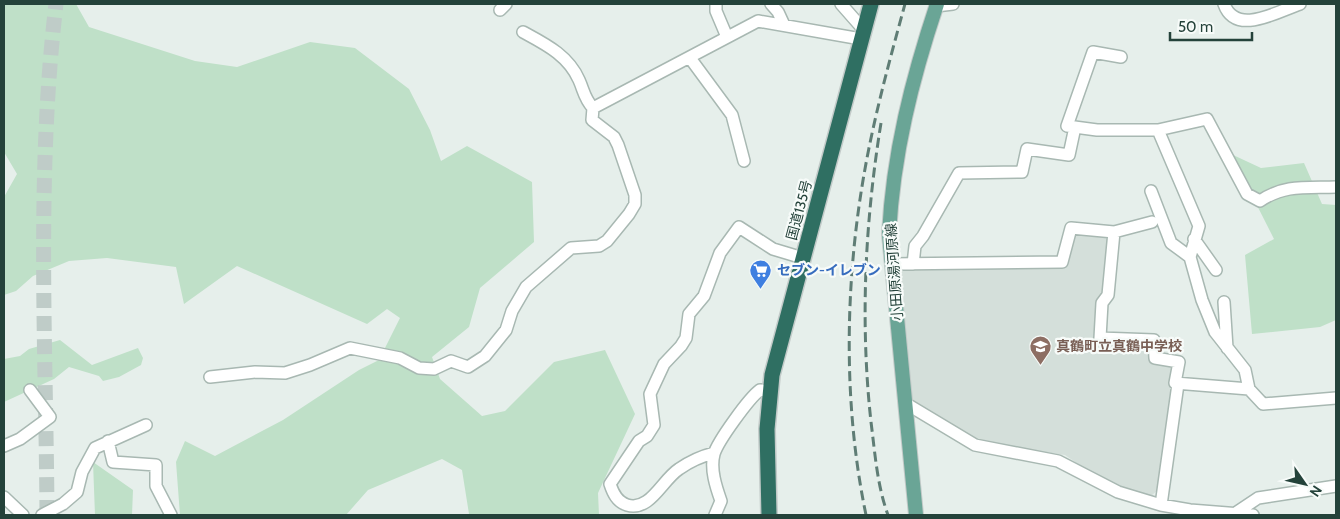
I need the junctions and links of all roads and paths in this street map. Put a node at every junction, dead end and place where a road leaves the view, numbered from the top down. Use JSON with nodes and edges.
{"nodes":[{"id":1,"x":716,"y":4,"type":"edge"},
{"id":2,"x":771,"y":4,"type":"edge"},
{"id":3,"x":841,"y":4,"type":"edge"},
{"id":4,"x":871,"y":4,"type":"edge"},
{"id":5,"x":953,"y":4,"type":"edge"},
{"id":6,"x":1224,"y":4,"type":"edge"},
{"id":7,"x":1300,"y":4,"type":"edge"},
{"id":8,"x":936,"y":5,"type":"edge"},
{"id":9,"x":784,"y":25,"type":"junction"},
{"id":10,"x":523,"y":32,"type":"dead end"},
{"id":11,"x":862,"y":34,"type":"junction"},
{"id":12,"x":727,"y":38,"type":"junction"},
{"id":13,"x":1121,"y":57,"type":"dead end"},
{"id":14,"x":690,"y":58,"type":"junction"},
{"id":15,"x":593,"y":108,"type":"junction"},
{"id":16,"x":1075,"y":127,"type":"junction"},
{"id":17,"x":1158,"y":130,"type":"junction"},
{"id":18,"x":744,"y":161,"type":"dead end"},
{"id":19,"x":1336,"y":187,"type":"edge"},
{"id":20,"x":1151,"y":191,"type":"dead end"},
{"id":21,"x":1152,"y":222,"type":"dead end"},
{"id":22,"x":1114,"y":232,"type":"junction"},
{"id":23,"x":1194,"y":239,"type":"junction"},
{"id":24,"x":803,"y":258,"type":"junction"},
{"id":25,"x":1190,"y":258,"type":"junction"},
{"id":26,"x":891,"y":264,"type":"junction"},
{"id":27,"x":913,"y":264,"type":"junction"},
{"id":28,"x":1216,"y":270,"type":"dead end"},
{"id":29,"x":1224,"y":302,"type":"dead end"},
{"id":30,"x":1228,"y":350,"type":"junction"},
{"id":31,"x":210,"y":377,"type":"dead end"},
{"id":32,"x":1178,"y":384,"type":"junction"},
{"id":33,"x":1249,"y":389,"type":"junction"},
{"id":34,"x":30,"y":390,"type":"dead end"},
{"id":35,"x":770,"y":391,"type":"junction"},
{"id":36,"x":1336,"y":398,"type":"edge"},
{"id":37,"x":904,"y":404,"type":"junction"},
{"id":38,"x":146,"y":425,"type":"dead end"},
{"id":39,"x":108,"y":441,"type":"junction"},
{"id":40,"x":4,"y":446,"type":"edge"},
{"id":41,"x":714,"y":453,"type":"junction"},
{"id":42,"x":1336,"y":486,"type":"edge"},
{"id":43,"x":4,"y":497,"type":"edge"},
{"id":44,"x":1161,"y":505,"type":"junction"},
{"id":45,"x":1237,"y":512,"type":"junction"},
{"id":46,"x":23,"y":515,"type":"edge"},
{"id":47,"x":42,"y":515,"type":"edge"},
{"id":48,"x":171,"y":515,"type":"edge"},
{"id":49,"x":715,"y":515,"type":"edge"},
{"id":50,"x":769,"y":515,"type":"edge"},
{"id":51,"x":916,"y":515,"type":"edge"},
{"id":52,"x":1253,"y":515,"type":"edge"}],
"edges":[{"from":1,"to":12,"type":"street"},
{"from":2,"to":9,"type":"street"},
{"from":3,"to":11,"type":"street"},
{"from":4,"to":11,"type":"highway","name":"国道135号"},
{"from":5,"to":8,"type":"street"},
{"from":6,"to":7,"type":"street"},
{"from":8,"to":26,"type":"main road","name":"小田原湯河原線"},
{"from":9,"to":11,"type":"street"},
{"from":9,"to":12,"type":"street"},
{"from":10,"to":15,"type":"street"},
{"from":11,"to":24,"type":"highway","name":"国道135号"},
{"from":12,"to":14,"type":"street"},
{"from":13,"to":16,"type":"street"},
{"from":14,"to":15,"type":"street"},
{"from":14,"to":18,"type":"street"},
{"from":15,"to":31,"type":"street"},
{"from":16,"to":17,"type":"street"},
{"from":16,"to":27,"type":"street"},
{"from":17,"to":19,"type":"street"},
{"from":17,"to":23,"type":"street"},
{"from":20,"to":25,"type":"street"},
{"from":21,"to":22,"type":"street"},
{"from":22,"to":27,"type":"street"},
{"from":22,"to":32,"type":"street"},
{"from":23,"to":25,"type":"street"},
{"from":23,"to":28,"type":"street"},
{"from":24,"to":35,"type":"highway","name":"国道135号"},
{"from":24,"to":41,"type":"street"},
{"from":25,"to":30,"type":"street"},
{"from":26,"to":27,"type":"street"},
{"from":26,"to":37,"type":"main road","name":"小田原湯河原線"},
{"from":29,"to":30,"type":"street"},
{"from":30,"to":33,"type":"street"},
{"from":32,"to":33,"type":"street"},
{"from":32,"to":44,"type":"street"},
{"from":33,"to":36,"type":"street"},
{"from":34,"to":40,"type":"street"},
{"from":35,"to":41,"type":"street"},
{"from":35,"to":50,"type":"highway","name":"国道135号"},
{"from":37,"to":44,"type":"street"},
{"from":37,"to":51,"type":"main road","name":"小田原湯河原線"},
{"from":38,"to":39,"type":"street"},
{"from":39,"to":47,"type":"street"},
{"from":39,"to":48,"type":"street"},
{"from":41,"to":49,"type":"street"},
{"from":42,"to":45,"type":"street"},
{"from":43,"to":46,"type":"street"},
{"from":44,"to":45,"type":"street"},
{"from":45,"to":52,"type":"street"}]}
